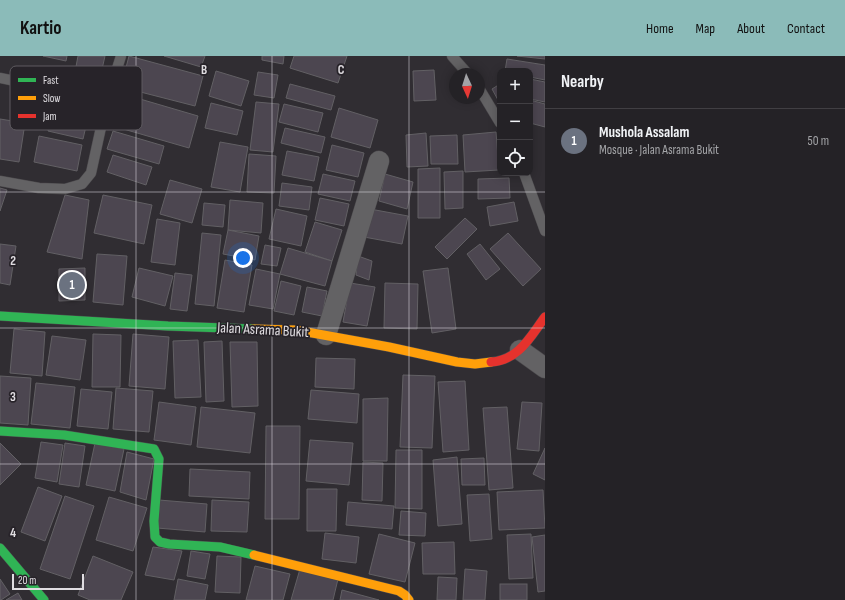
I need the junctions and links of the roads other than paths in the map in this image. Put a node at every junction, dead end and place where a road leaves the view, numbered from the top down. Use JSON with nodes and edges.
{"nodes":[{"id":1,"x":121,"y":56,"type":"edge"},
{"id":2,"x":452,"y":56,"type":"edge"},
{"id":3,"x":118,"y":66,"type":"edge"},
{"id":4,"x":463,"y":68,"type":"edge"},
{"id":5,"x":0,"y":78,"type":"edge"},
{"id":6,"x":10,"y":80,"type":"edge"},
{"id":7,"x":485,"y":98,"type":"edge"},
{"id":8,"x":497,"y":118,"type":"edge"},
{"id":9,"x":100,"y":130,"type":"edge"},
{"id":10,"x":379,"y":161,"type":"dead end"},
{"id":11,"x":525,"y":176,"type":"edge"},
{"id":12,"x":0,"y":181,"type":"edge"},
{"id":13,"x":545,"y":231,"type":"edge"},
{"id":14,"x":0,"y":316,"type":"edge"},
{"id":15,"x":545,"y":317,"type":"edge"},
{"id":16,"x":326,"y":335,"type":"junction"},
{"id":17,"x":520,"y":350,"type":"junction"},
{"id":18,"x":545,"y":368,"type":"edge"},
{"id":19,"x":0,"y":431,"type":"edge"},
{"id":20,"x":0,"y":548,"type":"edge"},
{"id":21,"x":44,"y":600,"type":"edge"},
{"id":22,"x":409,"y":600,"type":"edge"}],
"edges":[{"from":1,"to":3,"type":"lane"},
{"from":2,"to":4,"type":"lane"},
{"from":5,"to":6,"type":"lane"},
{"from":7,"to":8,"type":"lane"},
{"from":9,"to":12,"type":"lane"},
{"from":10,"to":16,"type":"street"},
{"from":11,"to":13,"type":"lane"},
{"from":14,"to":16,"type":"street","name":"Jalan Asrama Bukit"},
{"from":15,"to":17,"type":"street","name":"Jalan Asrama Bukit"},
{"from":16,"to":17,"type":"street","name":"Jalan Asrama Bukit"},
{"from":17,"to":18,"type":"street"},
{"from":19,"to":22,"type":"street"},
{"from":20,"to":21,"type":"street"}]}
